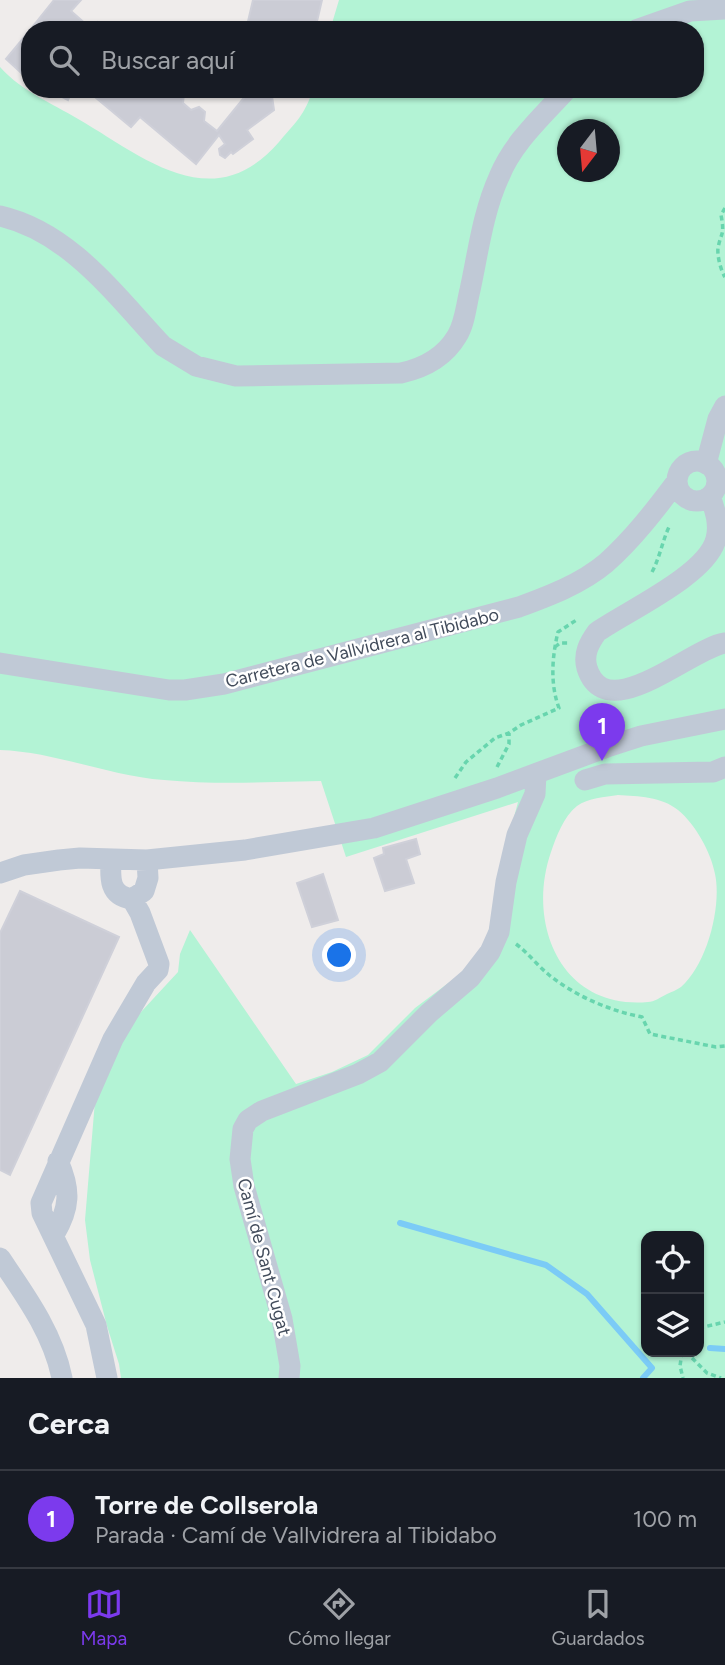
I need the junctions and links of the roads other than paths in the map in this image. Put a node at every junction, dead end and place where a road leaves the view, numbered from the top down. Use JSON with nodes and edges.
{"nodes":[{"id":1,"x":725,"y":9,"type":"edge"},
{"id":2,"x":662,"y":21,"type":"edge"},
{"id":3,"x":560,"y":98,"type":"edge"},
{"id":4,"x":0,"y":216,"type":"edge"},
{"id":5,"x":725,"y":406,"type":"edge"},
{"id":6,"x":706,"y":464,"type":"junction"},
{"id":7,"x":677,"y":481,"type":"junction"},
{"id":8,"x":710,"y":496,"type":"junction"},
{"id":9,"x":725,"y":643,"type":"edge"},
{"id":10,"x":0,"y":663,"type":"edge"},
{"id":11,"x":725,"y":719,"type":"edge"},
{"id":12,"x":577,"y":757,"type":"junction"},
{"id":13,"x":725,"y":767,"type":"edge"},
{"id":14,"x":536,"y":774,"type":"junction"},
{"id":15,"x":111,"y":859,"type":"junction"},
{"id":16,"x":147,"y":860,"type":"junction"},
{"id":17,"x":0,"y":873,"type":"edge"},
{"id":18,"x":132,"y":899,"type":"junction"},
{"id":19,"x":0,"y":1258,"type":"edge"},
{"id":20,"x":62,"y":1378,"type":"edge"},
{"id":21,"x":107,"y":1378,"type":"edge"},
{"id":22,"x":289,"y":1378,"type":"edge"}],
"edges":[{"from":1,"to":2,"type":"street"},
{"from":3,"to":4,"type":"street"},
{"from":5,"to":6,"type":"street"},
{"from":6,"to":7,"type":"street"},
{"from":6,"to":8,"type":"street"},
{"from":7,"to":8,"type":"street"},
{"from":7,"to":10,"type":"street","name":"Carretera de Vallvidrera al Tibidabo"},
{"from":8,"to":9,"type":"street"},
{"from":11,"to":12,"type":"street"},
{"from":12,"to":13,"type":"street"},
{"from":12,"to":14,"type":"street"},
{"from":14,"to":16,"type":"street"},
{"from":14,"to":22,"type":"street","name":"Camí de Sant Cugat"},
{"from":15,"to":16,"type":"street"},
{"from":15,"to":17,"type":"street"},
{"from":15,"to":18,"type":"street"},
{"from":16,"to":18,"type":"street"},
{"from":18,"to":21,"type":"street"},
{"from":19,"to":20,"type":"street"}]}
